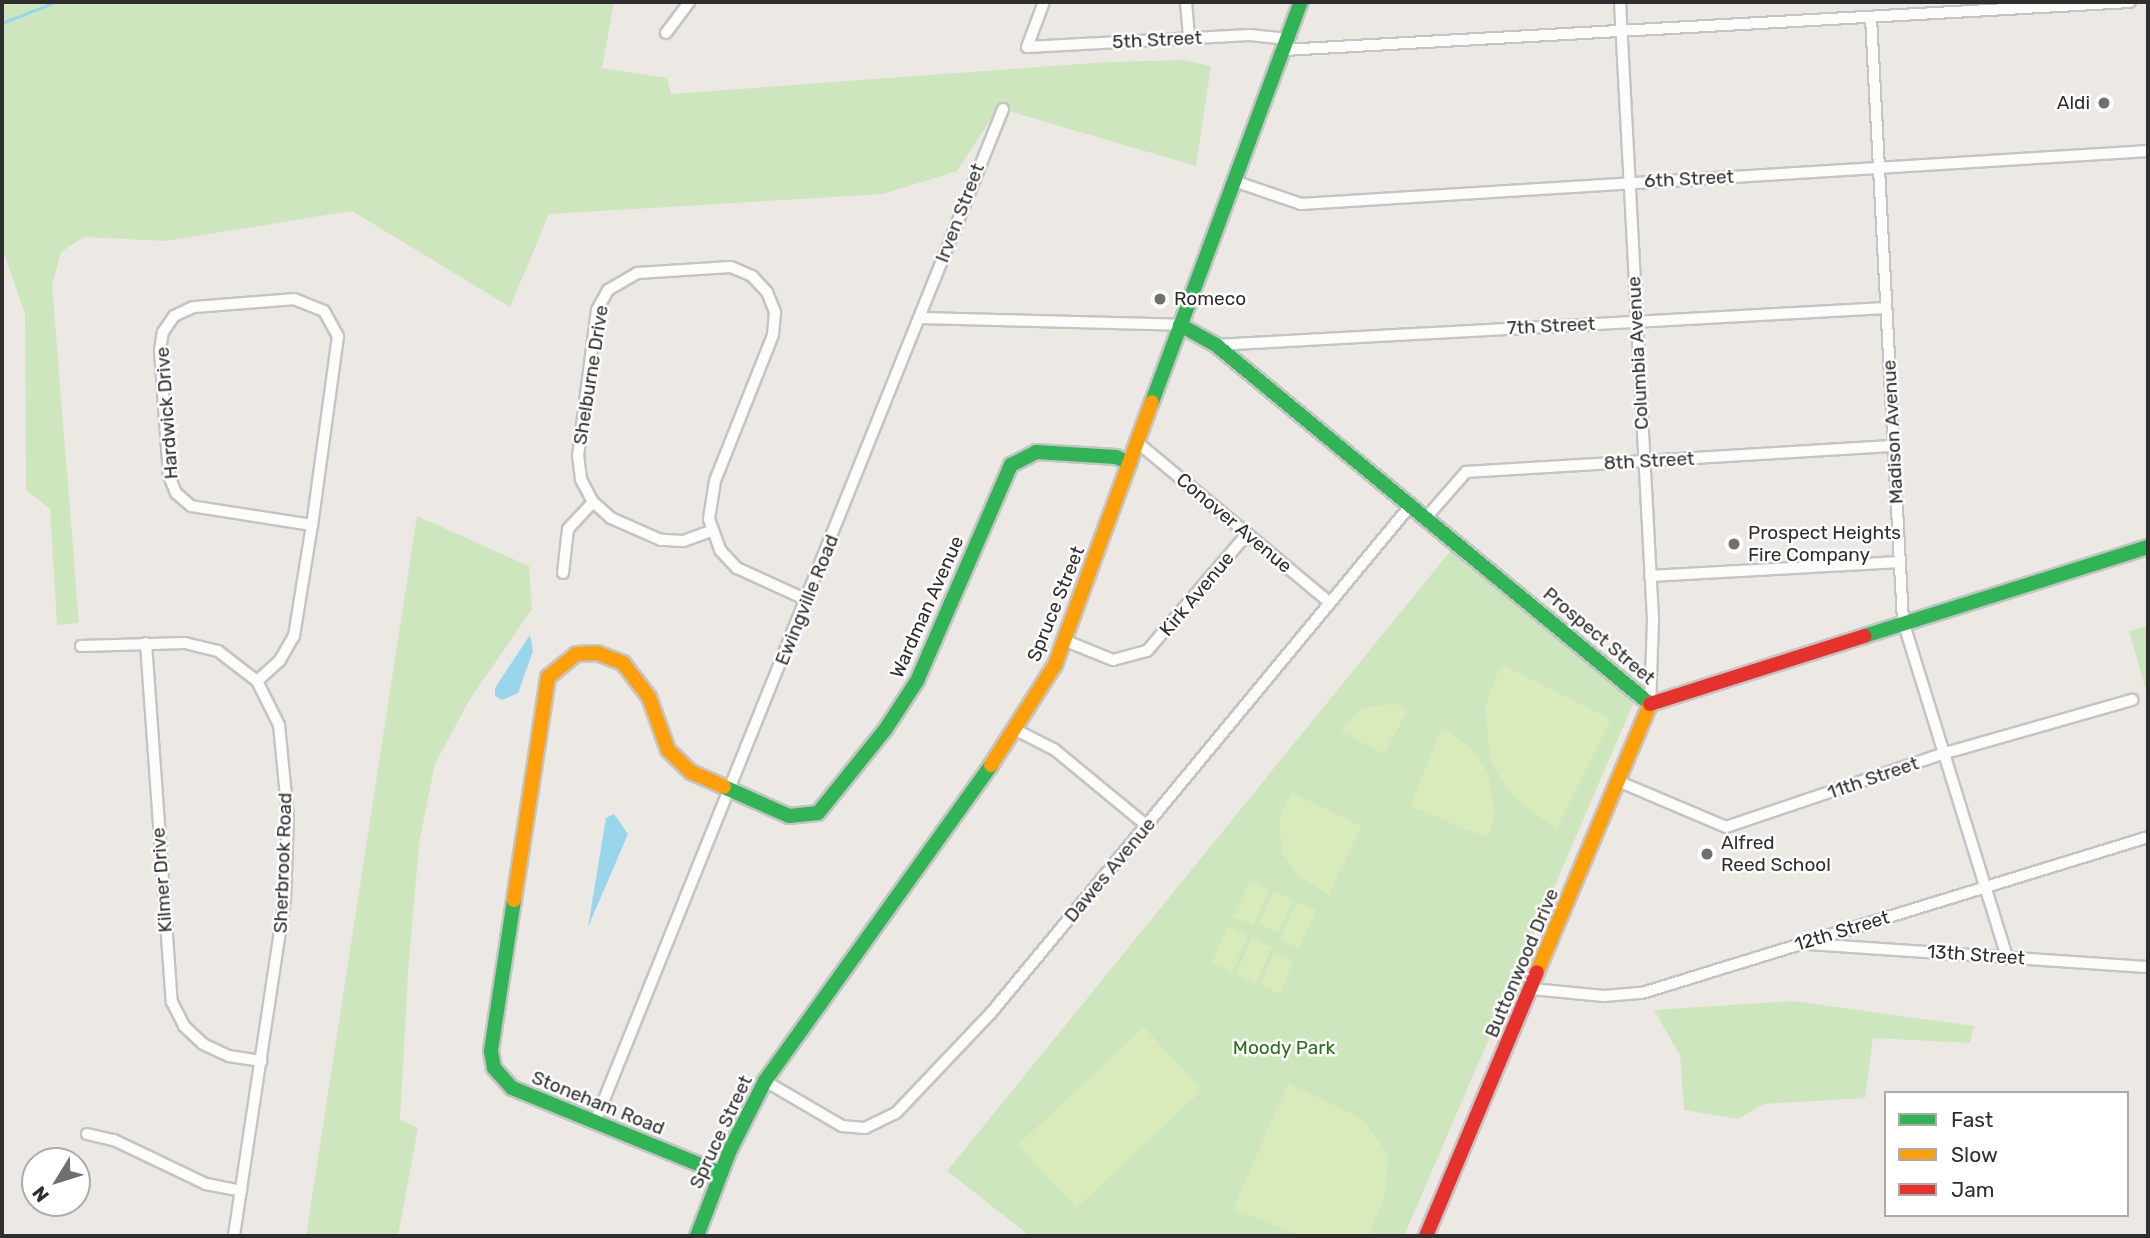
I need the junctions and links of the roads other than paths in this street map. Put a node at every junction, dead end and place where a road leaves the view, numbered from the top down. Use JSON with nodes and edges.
{"nodes":[{"id":1,"x":689,"y":2,"type":"edge"},
{"id":2,"x":1044,"y":2,"type":"edge"},
{"id":3,"x":1186,"y":2,"type":"edge"},
{"id":4,"x":1301,"y":2,"type":"edge"},
{"id":5,"x":1620,"y":2,"type":"edge"},
{"id":6,"x":2130,"y":2,"type":"edge"},
{"id":7,"x":1871,"y":17,"type":"junction"},
{"id":8,"x":1621,"y":32,"type":"junction"},
{"id":9,"x":666,"y":33,"type":"dead end"},
{"id":10,"x":1189,"y":38,"type":"junction"},
{"id":11,"x":1286,"y":44,"type":"junction"},
{"id":12,"x":1003,"y":109,"type":"dead end"},
{"id":13,"x":2148,"y":151,"type":"edge"},
{"id":14,"x":1879,"y":168,"type":"junction"},
{"id":15,"x":1234,"y":181,"type":"junction"},
{"id":16,"x":1629,"y":183,"type":"junction"},
{"id":17,"x":1886,"y":307,"type":"junction"},
{"id":18,"x":921,"y":318,"type":"junction"},
{"id":19,"x":1637,"y":322,"type":"junction"},
{"id":20,"x":1180,"y":325,"type":"junction"},
{"id":21,"x":1216,"y":345,"type":"junction"},
{"id":22,"x":1137,"y":442,"type":"junction"},
{"id":23,"x":1894,"y":446,"type":"junction"},
{"id":24,"x":1644,"y":461,"type":"junction"},
{"id":25,"x":1130,"y":463,"type":"junction"},
{"id":26,"x":593,"y":502,"type":"junction"},
{"id":27,"x":1410,"y":506,"type":"junction"},
{"id":28,"x":1425,"y":519,"type":"junction"},
{"id":29,"x":312,"y":525,"type":"junction"},
{"id":30,"x":711,"y":531,"type":"junction"},
{"id":31,"x":1247,"y":534,"type":"junction"},
{"id":32,"x":2148,"y":547,"type":"edge"},
{"id":33,"x":1900,"y":562,"type":"junction"},
{"id":34,"x":563,"y":573,"type":"dead end"},
{"id":35,"x":1650,"y":576,"type":"junction"},
{"id":36,"x":807,"y":600,"type":"junction"},
{"id":37,"x":1330,"y":603,"type":"junction"},
{"id":38,"x":1903,"y":621,"type":"junction"},
{"id":39,"x":1066,"y":641,"type":"junction"},
{"id":40,"x":146,"y":643,"type":"junction"},
{"id":41,"x":81,"y":646,"type":"dead end"},
{"id":42,"x":257,"y":681,"type":"junction"},
{"id":43,"x":2132,"y":700,"type":"dead end"},
{"id":44,"x":1650,"y":704,"type":"junction"},
{"id":45,"x":1016,"y":730,"type":"junction"},
{"id":46,"x":1942,"y":754,"type":"junction"},
{"id":47,"x":1620,"y":782,"type":"junction"},
{"id":48,"x":731,"y":790,"type":"junction"},
{"id":49,"x":1146,"y":825,"type":"junction"},
{"id":50,"x":2148,"y":837,"type":"edge"},
{"id":51,"x":1984,"y":888,"type":"junction"},
{"id":52,"x":1803,"y":943,"type":"junction"},
{"id":53,"x":2007,"y":958,"type":"junction"},
{"id":54,"x":2148,"y":967,"type":"edge"},
{"id":55,"x":1532,"y":989,"type":"junction"},
{"id":56,"x":500,"y":1000,"type":"joint"},
{"id":57,"x":262,"y":1061,"type":"junction"},
{"id":58,"x":765,"y":1081,"type":"junction"},
{"id":59,"x":595,"y":1122,"type":"junction"},
{"id":60,"x":87,"y":1135,"type":"dead end"},
{"id":61,"x":720,"y":1173,"type":"junction"},
{"id":62,"x":241,"y":1191,"type":"junction"},
{"id":63,"x":700,"y":1234,"type":"edge"},
{"id":64,"x":234,"y":1236,"type":"edge"},
{"id":65,"x":1426,"y":1236,"type":"edge"}],
"edges":[{"from":1,"to":9,"type":"street"},
{"from":2,"to":10,"type":"street","name":"5th Street"},
{"from":3,"to":10,"type":"street"},
{"from":4,"to":11,"type":"street","name":"Spruce Street"},
{"from":5,"to":8,"type":"street","name":"Columbia Avenue"},
{"from":6,"to":7,"type":"street","name":"5th Street"},
{"from":7,"to":8,"type":"street","name":"5th Street"},
{"from":7,"to":14,"type":"street","name":"Madison Avenue"},
{"from":8,"to":11,"type":"street","name":"5th Street"},
{"from":8,"to":16,"type":"street","name":"Columbia Avenue"},
{"from":10,"to":11,"type":"street","name":"5th Street"},
{"from":11,"to":15,"type":"street","name":"Spruce Street"},
{"from":12,"to":18,"type":"street","name":"Irven Street"},
{"from":13,"to":14,"type":"street","name":"6th Street"},
{"from":14,"to":16,"type":"street","name":"6th Street"},
{"from":14,"to":17,"type":"street","name":"Madison Avenue"},
{"from":15,"to":16,"type":"street","name":"6th Street"},
{"from":15,"to":20,"type":"street","name":"Spruce Street"},
{"from":16,"to":19,"type":"street","name":"Columbia Avenue"},
{"from":17,"to":19,"type":"street","name":"7th Street"},
{"from":17,"to":23,"type":"street","name":"Madison Avenue"},
{"from":18,"to":20,"type":"street"},
{"from":18,"to":36,"type":"street","name":"Ewingville Road"},
{"from":19,"to":21,"type":"street","name":"7th Street"},
{"from":19,"to":24,"type":"street","name":"Columbia Avenue"},
{"from":20,"to":21,"type":"street","name":"Prospect Street"},
{"from":20,"to":22,"type":"street","name":"Spruce Street"},
{"from":21,"to":27,"type":"street","name":"Prospect Street"},
{"from":22,"to":25,"type":"street","name":"Spruce Street"},
{"from":22,"to":31,"type":"street","name":"Conover Avenue"},
{"from":23,"to":24,"type":"street","name":"8th Street"},
{"from":23,"to":33,"type":"street","name":"Madison Avenue"},
{"from":24,"to":28,"type":"street","name":"8th Street"},
{"from":24,"to":35,"type":"street","name":"Columbia Avenue"},
{"from":25,"to":39,"type":"street","name":"Spruce Street"},
{"from":25,"to":48,"type":"street","name":"Wardman Avenue"},
{"from":26,"to":30,"type":"street"},
{"from":26,"to":30,"type":"street","name":"Shelburne Drive"},
{"from":26,"to":34,"type":"street"},
{"from":27,"to":28,"type":"street","name":"Prospect Street"},
{"from":27,"to":37,"type":"street","name":"Dawes Avenue"},
{"from":28,"to":44,"type":"street","name":"Prospect Street"},
{"from":29,"to":29,"type":"street","name":"Hardwick Drive"},
{"from":29,"to":42,"type":"street","name":"Hardwick Drive"},
{"from":30,"to":36,"type":"street"},
{"from":31,"to":37,"type":"street","name":"Conover Avenue"},
{"from":31,"to":39,"type":"street","name":"Kirk Avenue"},
{"from":32,"to":38,"type":"street","name":"Prospect Street"},
{"from":33,"to":35,"type":"street"},
{"from":33,"to":38,"type":"street","name":"Madison Avenue"},
{"from":35,"to":44,"type":"street","name":"Columbia Avenue"},
{"from":36,"to":48,"type":"street","name":"Ewingville Road"},
{"from":37,"to":49,"type":"street","name":"Dawes Avenue"},
{"from":38,"to":44,"type":"street","name":"Prospect Street"},
{"from":38,"to":46,"type":"street","name":"Madison Avenue"},
{"from":39,"to":45,"type":"street","name":"Spruce Street"},
{"from":40,"to":41,"type":"street","name":"Sherbrook Road"},
{"from":40,"to":42,"type":"street","name":"Sherbrook Road"},
{"from":40,"to":57,"type":"street","name":"Kilmer Drive"},
{"from":42,"to":57,"type":"street","name":"Sherbrook Road"},
{"from":43,"to":46,"type":"street","name":"11th Street"},
{"from":44,"to":47,"type":"street","name":"Buttonwood Drive"},
{"from":45,"to":49,"type":"street"},
{"from":45,"to":58,"type":"street","name":"Spruce Street"},
{"from":46,"to":47,"type":"street","name":"11th Street"},
{"from":46,"to":51,"type":"street","name":"Madison Avenue"},
{"from":47,"to":55,"type":"street","name":"Buttonwood Drive"},
{"from":48,"to":56,"type":"street","name":"Wardman Avenue"},
{"from":48,"to":59,"type":"street","name":"Ewingville Road"},
{"from":49,"to":58,"type":"street","name":"Dawes Avenue"},
{"from":50,"to":51,"type":"street","name":"12th Street"},
{"from":51,"to":52,"type":"street","name":"12th Street"},
{"from":51,"to":53,"type":"street","name":"Madison Avenue"},
{"from":52,"to":53,"type":"street","name":"13th Street"},
{"from":52,"to":55,"type":"street","name":"12th Street"},
{"from":53,"to":54,"type":"street","name":"13th Street"},
{"from":55,"to":65,"type":"street","name":"Buttonwood Drive"},
{"from":56,"to":59,"type":"street","name":"Stoneham Road"},
{"from":57,"to":62,"type":"street","name":"Sherbrook Road"},
{"from":58,"to":61,"type":"street","name":"Spruce Street"},
{"from":59,"to":61,"type":"street","name":"Stoneham Road"},
{"from":60,"to":62,"type":"street"},
{"from":61,"to":63,"type":"street","name":"Spruce Street"},
{"from":62,"to":64,"type":"street","name":"Sherbrook Road"}]}
